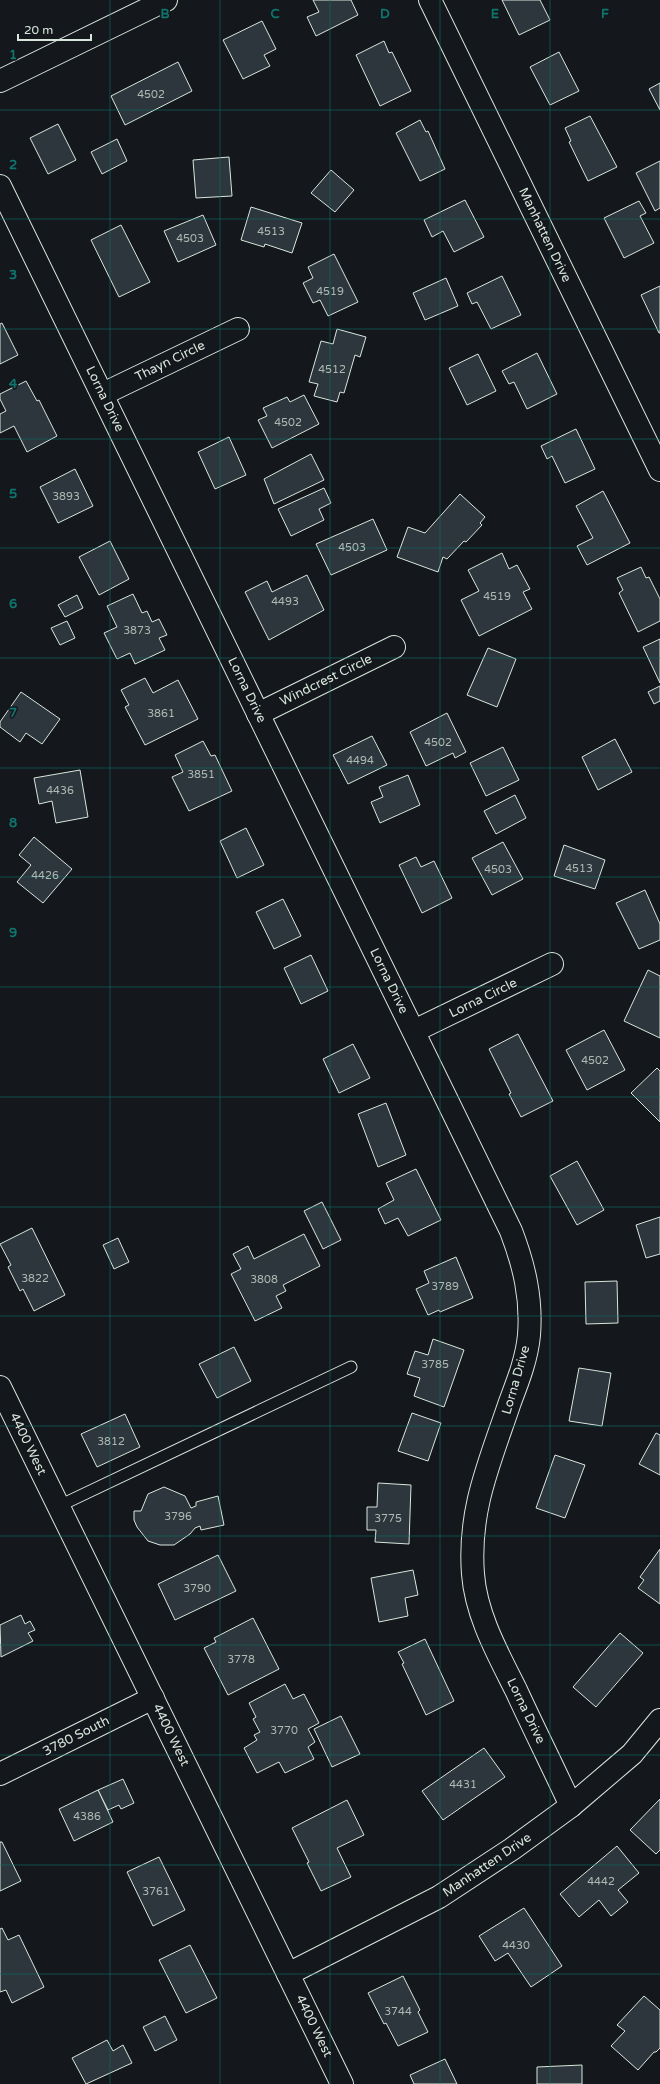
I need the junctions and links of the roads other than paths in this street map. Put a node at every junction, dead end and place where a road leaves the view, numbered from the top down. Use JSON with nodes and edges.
{"nodes":[{"id":1,"x":166,"y":0,"type":"edge"},
{"id":2,"x":430,"y":0,"type":"edge"},
{"id":3,"x":0,"y":81,"type":"edge"},
{"id":4,"x":0,"y":186,"type":"edge"},
{"id":5,"x":238,"y":329,"type":"dead end"},
{"id":6,"x":103,"y":394,"type":"junction"},
{"id":7,"x":660,"y":470,"type":"edge"},
{"id":8,"x":394,"y":647,"type":"dead end"},
{"id":9,"x":258,"y":714,"type":"junction"},
{"id":10,"x":552,"y":964,"type":"dead end"},
{"id":11,"x":414,"y":1031,"type":"junction"},
{"id":12,"x":351,"y":1367,"type":"dead end"},
{"id":13,"x":0,"y":1387,"type":"edge"},
{"id":14,"x":59,"y":1506,"type":"junction"},
{"id":15,"x":153,"y":1698,"type":"junction"},
{"id":16,"x":660,"y":1720,"type":"edge"},
{"id":17,"x":0,"y":1774,"type":"edge"},
{"id":18,"x":571,"y":1806,"type":"junction"},
{"id":19,"x":288,"y":1974,"type":"junction"},
{"id":20,"x":342,"y":2084,"type":"edge"}],
"edges":[{"from":1,"to":3,"type":"street"},
{"from":2,"to":7,"type":"street","name":"Manhatten Drive"},
{"from":4,"to":6,"type":"street","name":"Lorna Drive"},
{"from":5,"to":6,"type":"street","name":"Thayn Circle"},
{"from":6,"to":9,"type":"street","name":"Lorna Drive"},
{"from":8,"to":9,"type":"street","name":"Windcrest Circle"},
{"from":9,"to":11,"type":"street","name":"Lorna Drive"},
{"from":10,"to":11,"type":"street","name":"Lorna Circle"},
{"from":11,"to":18,"type":"street","name":"Lorna Drive"},
{"from":12,"to":14,"type":"lane"},
{"from":13,"to":14,"type":"street","name":"4400 West"},
{"from":14,"to":15,"type":"street","name":"4400 West"},
{"from":15,"to":17,"type":"street","name":"3780 South"},
{"from":15,"to":19,"type":"street","name":"4400 West"},
{"from":16,"to":18,"type":"street","name":"Manhatten Drive"},
{"from":18,"to":19,"type":"street","name":"Manhatten Drive"},
{"from":19,"to":20,"type":"street","name":"4400 West"}]}
